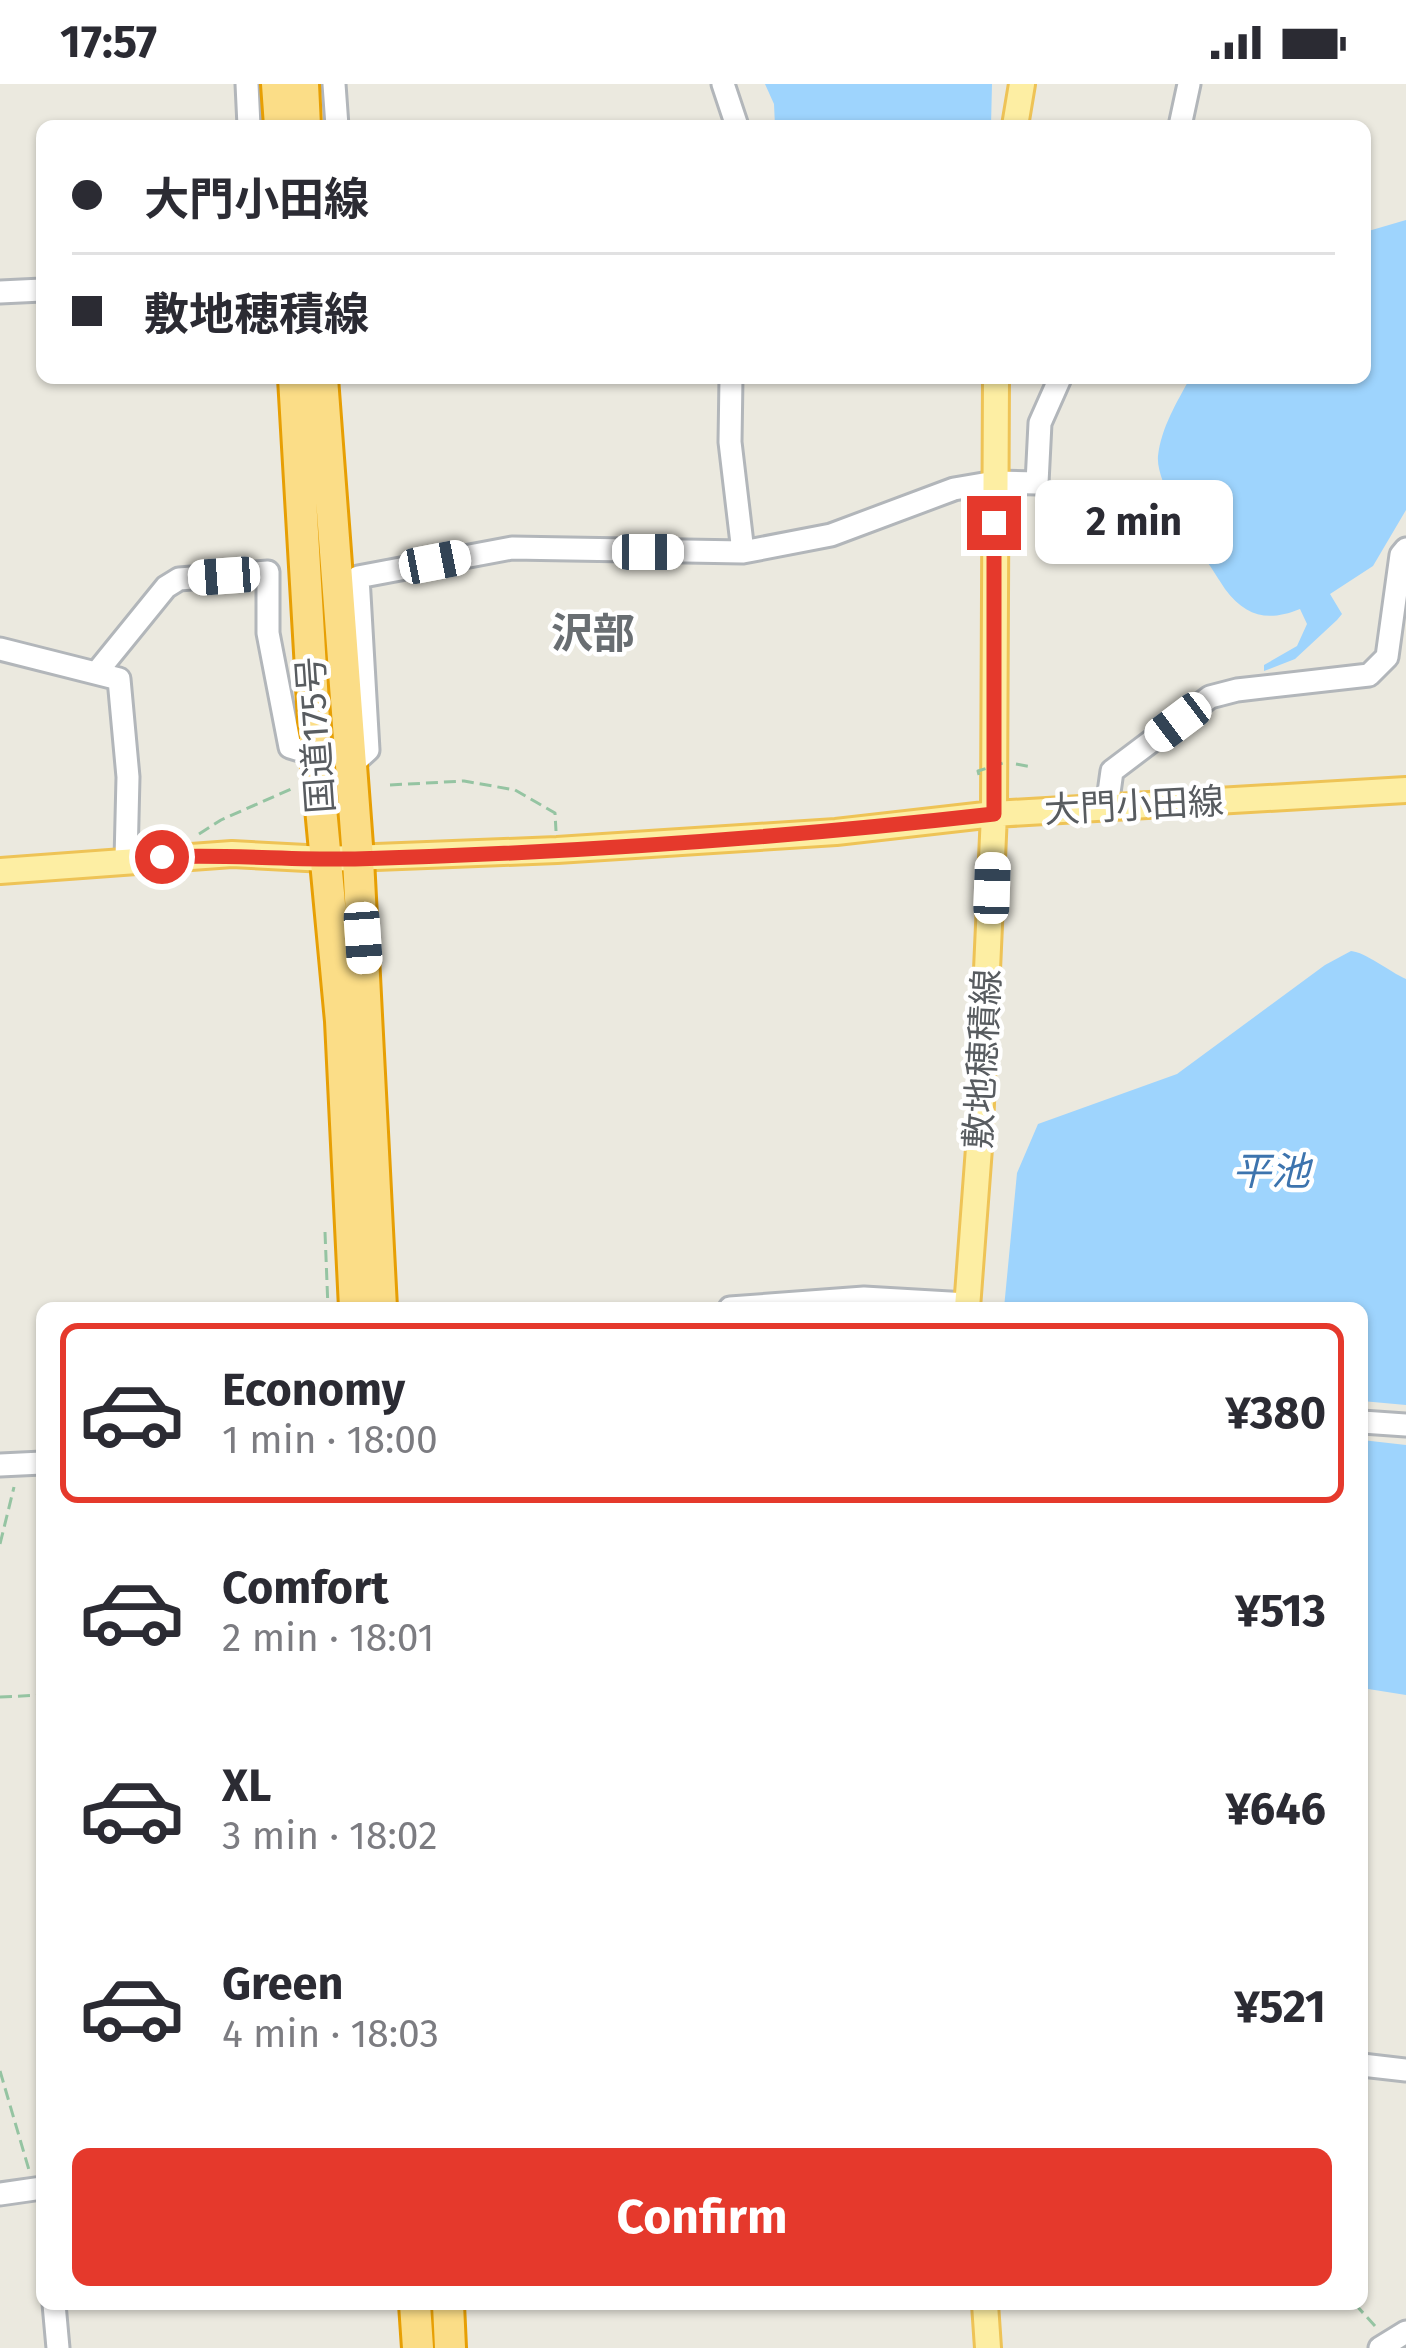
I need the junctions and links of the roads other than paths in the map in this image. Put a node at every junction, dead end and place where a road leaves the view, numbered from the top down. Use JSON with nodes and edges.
{"nodes":[{"id":1,"x":247,"y":84,"type":"edge"},
{"id":2,"x":277,"y":84,"type":"edge"},
{"id":3,"x":303,"y":84,"type":"edge"},
{"id":4,"x":334,"y":84,"type":"edge"},
{"id":5,"x":723,"y":84,"type":"edge"},
{"id":6,"x":1022,"y":84,"type":"edge"},
{"id":7,"x":1189,"y":84,"type":"edge"},
{"id":8,"x":249,"y":120,"type":"edge"},
{"id":9,"x":280,"y":120,"type":"edge"},
{"id":10,"x":305,"y":120,"type":"edge"},
{"id":11,"x":337,"y":120,"type":"edge"},
{"id":12,"x":735,"y":120,"type":"edge"},
{"id":13,"x":1016,"y":120,"type":"edge"},
{"id":14,"x":1181,"y":120,"type":"edge"},
{"id":15,"x":36,"y":290,"type":"edge"},
{"id":16,"x":0,"y":292,"type":"edge"},
{"id":17,"x":294,"y":384,"type":"edge"},
{"id":18,"x":322,"y":384,"type":"edge"},
{"id":19,"x":731,"y":384,"type":"edge"},
{"id":20,"x":996,"y":384,"type":"edge"},
{"id":21,"x":1057,"y":384,"type":"edge"},
{"id":22,"x":995,"y":482,"type":"junction"},
{"id":23,"x":1406,"y":549,"type":"edge"},
{"id":24,"x":742,"y":552,"type":"junction"},
{"id":25,"x":0,"y":649,"type":"edge"},
{"id":26,"x":97,"y":672,"type":"junction"},
{"id":27,"x":316,"y":754,"type":"junction"},
{"id":28,"x":349,"y":767,"type":"junction"},
{"id":29,"x":1406,"y":790,"type":"edge"},
{"id":30,"x":1106,"y":807,"type":"junction"},
{"id":31,"x":994,"y":814,"type":"junction"},
{"id":32,"x":325,"y":859,"type":"junction"},
{"id":33,"x":358,"y":859,"type":"junction"},
{"id":34,"x":127,"y":860,"type":"junction"},
{"id":35,"x":0,"y":872,"type":"edge"},
{"id":36,"x":355,"y":1302,"type":"edge"},
{"id":37,"x":381,"y":1302,"type":"edge"},
{"id":38,"x":810,"y":1302,"type":"edge"},
{"id":39,"x":916,"y":1302,"type":"edge"},
{"id":40,"x":967,"y":1302,"type":"edge"},
{"id":41,"x":1368,"y":1422,"type":"edge"},
{"id":42,"x":1406,"y":1425,"type":"edge"},
{"id":43,"x":1368,"y":2066,"type":"edge"},
{"id":44,"x":1406,"y":2070,"type":"edge"},
{"id":45,"x":36,"y":2189,"type":"edge"},
{"id":46,"x":0,"y":2194,"type":"edge"},
{"id":47,"x":55,"y":2310,"type":"edge"},
{"id":48,"x":415,"y":2310,"type":"edge"},
{"id":49,"x":448,"y":2310,"type":"edge"},
{"id":50,"x":985,"y":2310,"type":"edge"},
{"id":51,"x":58,"y":2348,"type":"edge"},
{"id":52,"x":418,"y":2348,"type":"edge"},
{"id":53,"x":450,"y":2348,"type":"edge"},
{"id":54,"x":988,"y":2348,"type":"edge"}],
"edges":[{"from":1,"to":8,"type":"street"},
{"from":2,"to":9,"type":"highway"},
{"from":3,"to":10,"type":"highway"},
{"from":4,"to":11,"type":"street"},
{"from":5,"to":12,"type":"street"},
{"from":6,"to":13,"type":"main road"},
{"from":7,"to":14,"type":"street"},
{"from":15,"to":16,"type":"street"},
{"from":17,"to":27,"type":"highway","name":"国道175号"},
{"from":18,"to":28,"type":"highway","name":"国道175号"},
{"from":19,"to":24,"type":"street"},
{"from":20,"to":22,"type":"main road","name":"敷地穂積線"},
{"from":21,"to":22,"type":"street"},
{"from":22,"to":24,"type":"street"},
{"from":22,"to":31,"type":"main road","name":"敷地穂積線"},
{"from":23,"to":30,"type":"street"},
{"from":24,"to":28,"type":"street"},
{"from":25,"to":26,"type":"street"},
{"from":26,"to":27,"type":"street"},
{"from":26,"to":34,"type":"street"},
{"from":27,"to":32,"type":"highway","name":"国道175号"},
{"from":28,"to":33,"type":"highway","name":"国道175号"},
{"from":29,"to":30,"type":"main road","name":"大門小田線"},
{"from":30,"to":31,"type":"main road","name":"大門小田線"},
{"from":31,"to":33,"type":"main road","name":"大門小田線"},
{"from":31,"to":40,"type":"main road","name":"敷地穂積線"},
{"from":32,"to":33,"type":"main road","name":"大門小田線"},
{"from":32,"to":34,"type":"main road","name":"大門小田線"},
{"from":32,"to":36,"type":"highway","name":"国道175号"},
{"from":33,"to":37,"type":"highway","name":"国道175号"},
{"from":34,"to":35,"type":"main road","name":"大門小田線"},
{"from":38,"to":39,"type":"street"},
{"from":41,"to":42,"type":"street"},
{"from":43,"to":44,"type":"street"},
{"from":45,"to":46,"type":"street"},
{"from":47,"to":51,"type":"street"},
{"from":48,"to":52,"type":"highway"},
{"from":49,"to":53,"type":"highway"},
{"from":50,"to":54,"type":"main road"}]}
